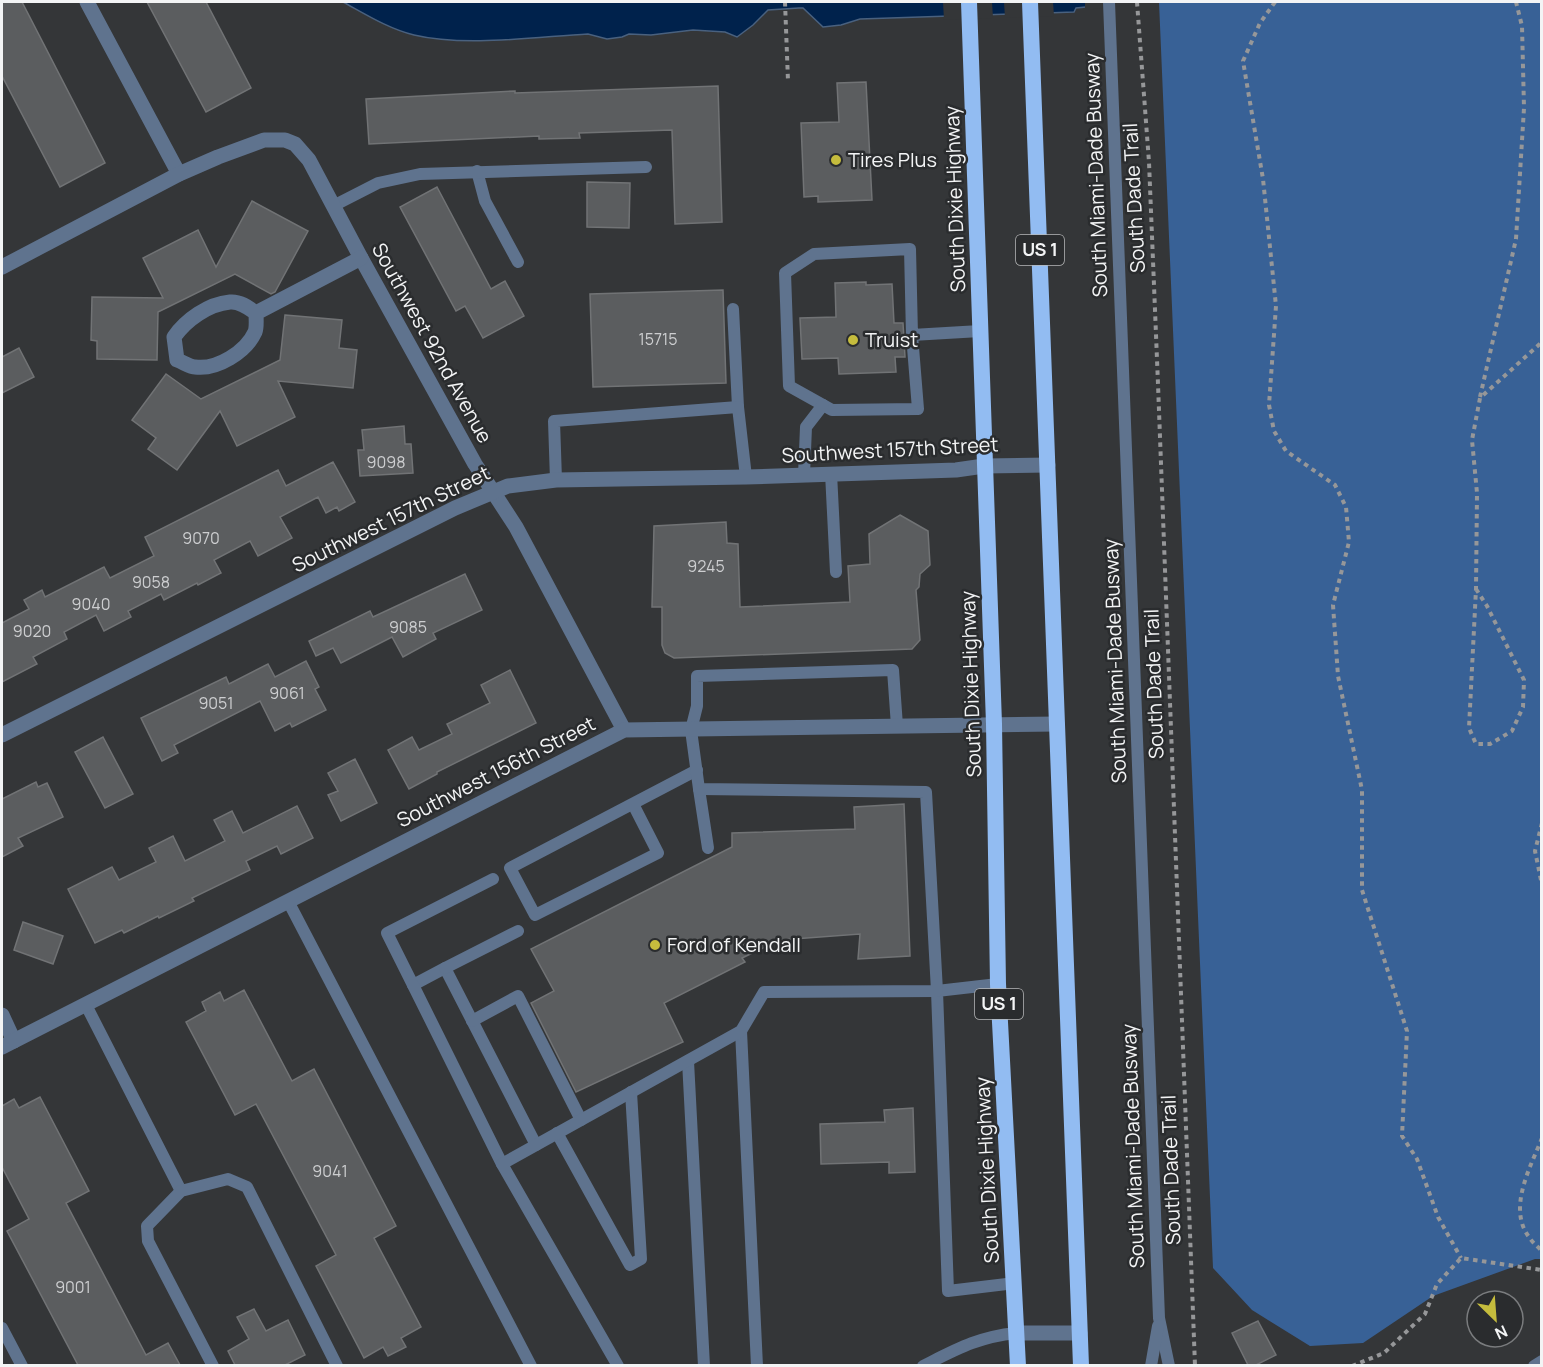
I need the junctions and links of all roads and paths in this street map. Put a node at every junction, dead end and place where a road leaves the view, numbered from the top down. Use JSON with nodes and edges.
{"nodes":[{"id":1,"x":87,"y":2,"type":"edge"},
{"id":2,"x":785,"y":2,"type":"edge"},
{"id":3,"x":969,"y":2,"type":"edge"},
{"id":4,"x":1030,"y":2,"type":"edge"},
{"id":5,"x":1109,"y":2,"type":"edge"},
{"id":6,"x":1137,"y":2,"type":"edge"},
{"id":7,"x":1275,"y":2,"type":"edge"},
{"id":8,"x":1516,"y":2,"type":"edge"},
{"id":9,"x":788,"y":81,"type":"dead end"},
{"id":10,"x":646,"y":167,"type":"dead end"},
{"id":11,"x":477,"y":171,"type":"junction"},
{"id":12,"x":178,"y":174,"type":"junction"},
{"id":13,"x":333,"y":206,"type":"junction"},
{"id":14,"x":361,"y":258,"type":"junction"},
{"id":15,"x":518,"y":262,"type":"dead end"},
{"id":16,"x":2,"y":267,"type":"edge"},
{"id":17,"x":733,"y":309,"type":"dead end"},
{"id":18,"x":256,"y":314,"type":"junction"},
{"id":19,"x":980,"y":331,"type":"junction"},
{"id":20,"x":912,"y":335,"type":"junction"},
{"id":21,"x":1542,"y":342,"type":"edge"},
{"id":22,"x":1480,"y":398,"type":"junction"},
{"id":23,"x":823,"y":405,"type":"junction"},
{"id":24,"x":738,"y":407,"type":"junction"},
{"id":25,"x":1048,"y":465,"type":"junction"},
{"id":26,"x":984,"y":466,"type":"junction"},
{"id":27,"x":831,"y":474,"type":"junction"},
{"id":28,"x":804,"y":475,"type":"junction"},
{"id":29,"x":746,"y":477,"type":"junction"},
{"id":30,"x":556,"y":480,"type":"junction"},
{"id":31,"x":492,"y":492,"type":"junction"},
{"id":32,"x":836,"y":572,"type":"dead end"},
{"id":33,"x":1476,"y":589,"type":"junction"},
{"id":34,"x":994,"y":724,"type":"junction"},
{"id":35,"x":1057,"y":724,"type":"junction"},
{"id":36,"x":897,"y":726,"type":"junction"},
{"id":37,"x":624,"y":730,"type":"junction"},
{"id":38,"x":691,"y":730,"type":"junction"},
{"id":39,"x":2,"y":735,"type":"edge"},
{"id":40,"x":697,"y":770,"type":"junction"},
{"id":41,"x":699,"y":789,"type":"junction"},
{"id":42,"x":633,"y":804,"type":"junction"},
{"id":43,"x":1542,"y":823,"type":"edge"},
{"id":44,"x":708,"y":848,"type":"dead end"},
{"id":45,"x":493,"y":879,"type":"dead end"},
{"id":46,"x":1542,"y":885,"type":"edge"},
{"id":47,"x":288,"y":901,"type":"junction"},
{"id":48,"x":518,"y":931,"type":"dead end"},
{"id":49,"x":445,"y":968,"type":"junction"},
{"id":50,"x":998,"y":984,"type":"junction"},
{"id":51,"x":413,"y":985,"type":"junction"},
{"id":52,"x":937,"y":991,"type":"junction"},
{"id":53,"x":86,"y":1005,"type":"junction"},
{"id":54,"x":2,"y":1015,"type":"edge"},
{"id":55,"x":472,"y":1021,"type":"junction"},
{"id":56,"x":741,"y":1031,"type":"junction"},
{"id":57,"x":8,"y":1044,"type":"edge"},
{"id":58,"x":688,"y":1061,"type":"junction"},
{"id":59,"x":631,"y":1092,"type":"junction"},
{"id":60,"x":581,"y":1120,"type":"junction"},
{"id":61,"x":557,"y":1133,"type":"junction"},
{"id":62,"x":1542,"y":1138,"type":"edge"},
{"id":63,"x":536,"y":1145,"type":"junction"},
{"id":64,"x":502,"y":1164,"type":"junction"},
{"id":65,"x":181,"y":1191,"type":"junction"},
{"id":66,"x":1542,"y":1251,"type":"edge"},
{"id":67,"x":1461,"y":1258,"type":"junction"},
{"id":68,"x":1542,"y":1270,"type":"edge"},
{"id":69,"x":1015,"y":1283,"type":"junction"},
{"id":70,"x":1159,"y":1318,"type":"junction"},
{"id":71,"x":2,"y":1328,"type":"edge"},
{"id":72,"x":1016,"y":1333,"type":"junction"},
{"id":73,"x":1080,"y":1333,"type":"junction"},
{"id":74,"x":946,"y":1360,"type":"edge"},
{"id":75,"x":1542,"y":1362,"type":"edge"},
{"id":76,"x":22,"y":1365,"type":"edge"},
{"id":77,"x":213,"y":1365,"type":"edge"},
{"id":78,"x":337,"y":1365,"type":"edge"},
{"id":79,"x":531,"y":1365,"type":"edge"},
{"id":80,"x":618,"y":1365,"type":"edge"},
{"id":81,"x":704,"y":1365,"type":"edge"},
{"id":82,"x":757,"y":1365,"type":"edge"},
{"id":83,"x":923,"y":1365,"type":"edge"},
{"id":84,"x":1018,"y":1365,"type":"edge"},
{"id":85,"x":1081,"y":1365,"type":"edge"},
{"id":86,"x":1151,"y":1365,"type":"edge"},
{"id":87,"x":1169,"y":1365,"type":"edge"},
{"id":88,"x":1195,"y":1365,"type":"edge"},
{"id":89,"x":1352,"y":1365,"type":"edge"},
{"id":90,"x":1534,"y":1365,"type":"edge"}],
"edges":[{"from":1,"to":12,"type":"street"},
{"from":2,"to":9,"type":"path"},
{"from":3,"to":19,"type":"highway","name":"South Dixie Highway","number":"US 1"},
{"from":4,"to":25,"type":"highway","number":"US 1"},
{"from":5,"to":70,"type":"lane","name":"South Miami-Dade Busway"},
{"from":6,"to":88,"type":"path","name":"South Dade Trail"},
{"from":7,"to":67,"type":"path"},
{"from":8,"to":22,"type":"path"},
{"from":10,"to":11,"type":"lane"},
{"from":11,"to":13,"type":"lane"},
{"from":11,"to":15,"type":"lane"},
{"from":12,"to":13,"type":"street","name":"Southwest 92nd Avenue"},
{"from":12,"to":16,"type":"street"},
{"from":13,"to":14,"type":"street","name":"Southwest 92nd Avenue"},
{"from":14,"to":18,"type":"street"},
{"from":14,"to":31,"type":"street","name":"Southwest 92nd Avenue"},
{"from":17,"to":24,"type":"lane"},
{"from":18,"to":18,"type":"street"},
{"from":19,"to":20,"type":"lane"},
{"from":19,"to":26,"type":"highway","name":"South Dixie Highway","number":"US 1"},
{"from":20,"to":23,"type":"lane"},
{"from":20,"to":23,"type":"lane"},
{"from":21,"to":22,"type":"path"},
{"from":22,"to":33,"type":"path"},
{"from":23,"to":28,"type":"lane"},
{"from":24,"to":29,"type":"lane"},
{"from":24,"to":30,"type":"lane"},
{"from":25,"to":26,"type":"street","name":"Southwest 157th Street"},
{"from":25,"to":35,"type":"highway","number":"US 1"},
{"from":26,"to":27,"type":"street","name":"Southwest 157th Street"},
{"from":26,"to":34,"type":"highway","name":"South Dixie Highway","number":"US 1"},
{"from":27,"to":28,"type":"street","name":"Southwest 157th Street"},
{"from":27,"to":32,"type":"lane"},
{"from":28,"to":29,"type":"street","name":"Southwest 157th Street"},
{"from":29,"to":30,"type":"street","name":"Southwest 157th Street"},
{"from":30,"to":31,"type":"street","name":"Southwest 157th Street"},
{"from":31,"to":37,"type":"street","name":"Southwest 92nd Avenue"},
{"from":31,"to":39,"type":"street","name":"Southwest 157th Street"},
{"from":33,"to":33,"type":"path"},
{"from":34,"to":35,"type":"street","name":"Southwest 156th Street"},
{"from":34,"to":36,"type":"street","name":"Southwest 156th Street"},
{"from":34,"to":50,"type":"highway","name":"South Dixie Highway","number":"US 1"},
{"from":35,"to":73,"type":"highway","number":"US 1"},
{"from":36,"to":38,"type":"street","name":"Southwest 156th Street"},
{"from":36,"to":38,"type":"lane"},
{"from":37,"to":38,"type":"street","name":"Southwest 156th Street"},
{"from":37,"to":47,"type":"street","name":"Southwest 156th Street"},
{"from":38,"to":40,"type":"lane"},
{"from":40,"to":41,"type":"lane"},
{"from":40,"to":42,"type":"lane"},
{"from":41,"to":44,"type":"lane"},
{"from":41,"to":52,"type":"lane"},
{"from":42,"to":42,"type":"lane"},
{"from":43,"to":46,"type":"path"},
{"from":45,"to":51,"type":"lane"},
{"from":47,"to":53,"type":"street","name":"Southwest 156th Street"},
{"from":47,"to":79,"type":"lane"},
{"from":48,"to":49,"type":"lane"},
{"from":49,"to":51,"type":"lane"},
{"from":49,"to":55,"type":"lane"},
{"from":50,"to":52,"type":"lane"},
{"from":50,"to":69,"type":"highway","name":"South Dixie Highway","number":"US 1"},
{"from":51,"to":64,"type":"lane"},
{"from":52,"to":56,"type":"lane"},
{"from":52,"to":69,"type":"lane"},
{"from":53,"to":57,"type":"street","name":"Southwest 156th Street"},
{"from":53,"to":65,"type":"lane"},
{"from":54,"to":57,"type":"street"},
{"from":55,"to":60,"type":"lane"},
{"from":55,"to":63,"type":"lane"},
{"from":56,"to":58,"type":"lane"},
{"from":56,"to":82,"type":"lane"},
{"from":58,"to":59,"type":"lane"},
{"from":58,"to":81,"type":"lane"},
{"from":59,"to":60,"type":"lane"},
{"from":59,"to":61,"type":"lane"},
{"from":60,"to":61,"type":"lane"},
{"from":61,"to":63,"type":"lane"},
{"from":62,"to":66,"type":"path"},
{"from":63,"to":64,"type":"lane"},
{"from":64,"to":80,"type":"lane"},
{"from":65,"to":77,"type":"lane"},
{"from":65,"to":78,"type":"lane"},
{"from":67,"to":68,"type":"path"},
{"from":67,"to":89,"type":"path"},
{"from":69,"to":72,"type":"highway","name":"South Dixie Highway","number":"US 1"},
{"from":70,"to":86,"type":"lane","name":"South Miami-Dade Busway"},
{"from":70,"to":87,"type":"lane","name":"South Miami-Dade Busway"},
{"from":71,"to":76,"type":"lane"},
{"from":72,"to":73,"type":"street"},
{"from":72,"to":74,"type":"lane"},
{"from":72,"to":84,"type":"highway","name":"South Dixie Highway","number":"US 1"},
{"from":73,"to":85,"type":"highway","number":"US 1"},
{"from":74,"to":83,"type":"lane"},
{"from":75,"to":90,"type":"lane"}]}
